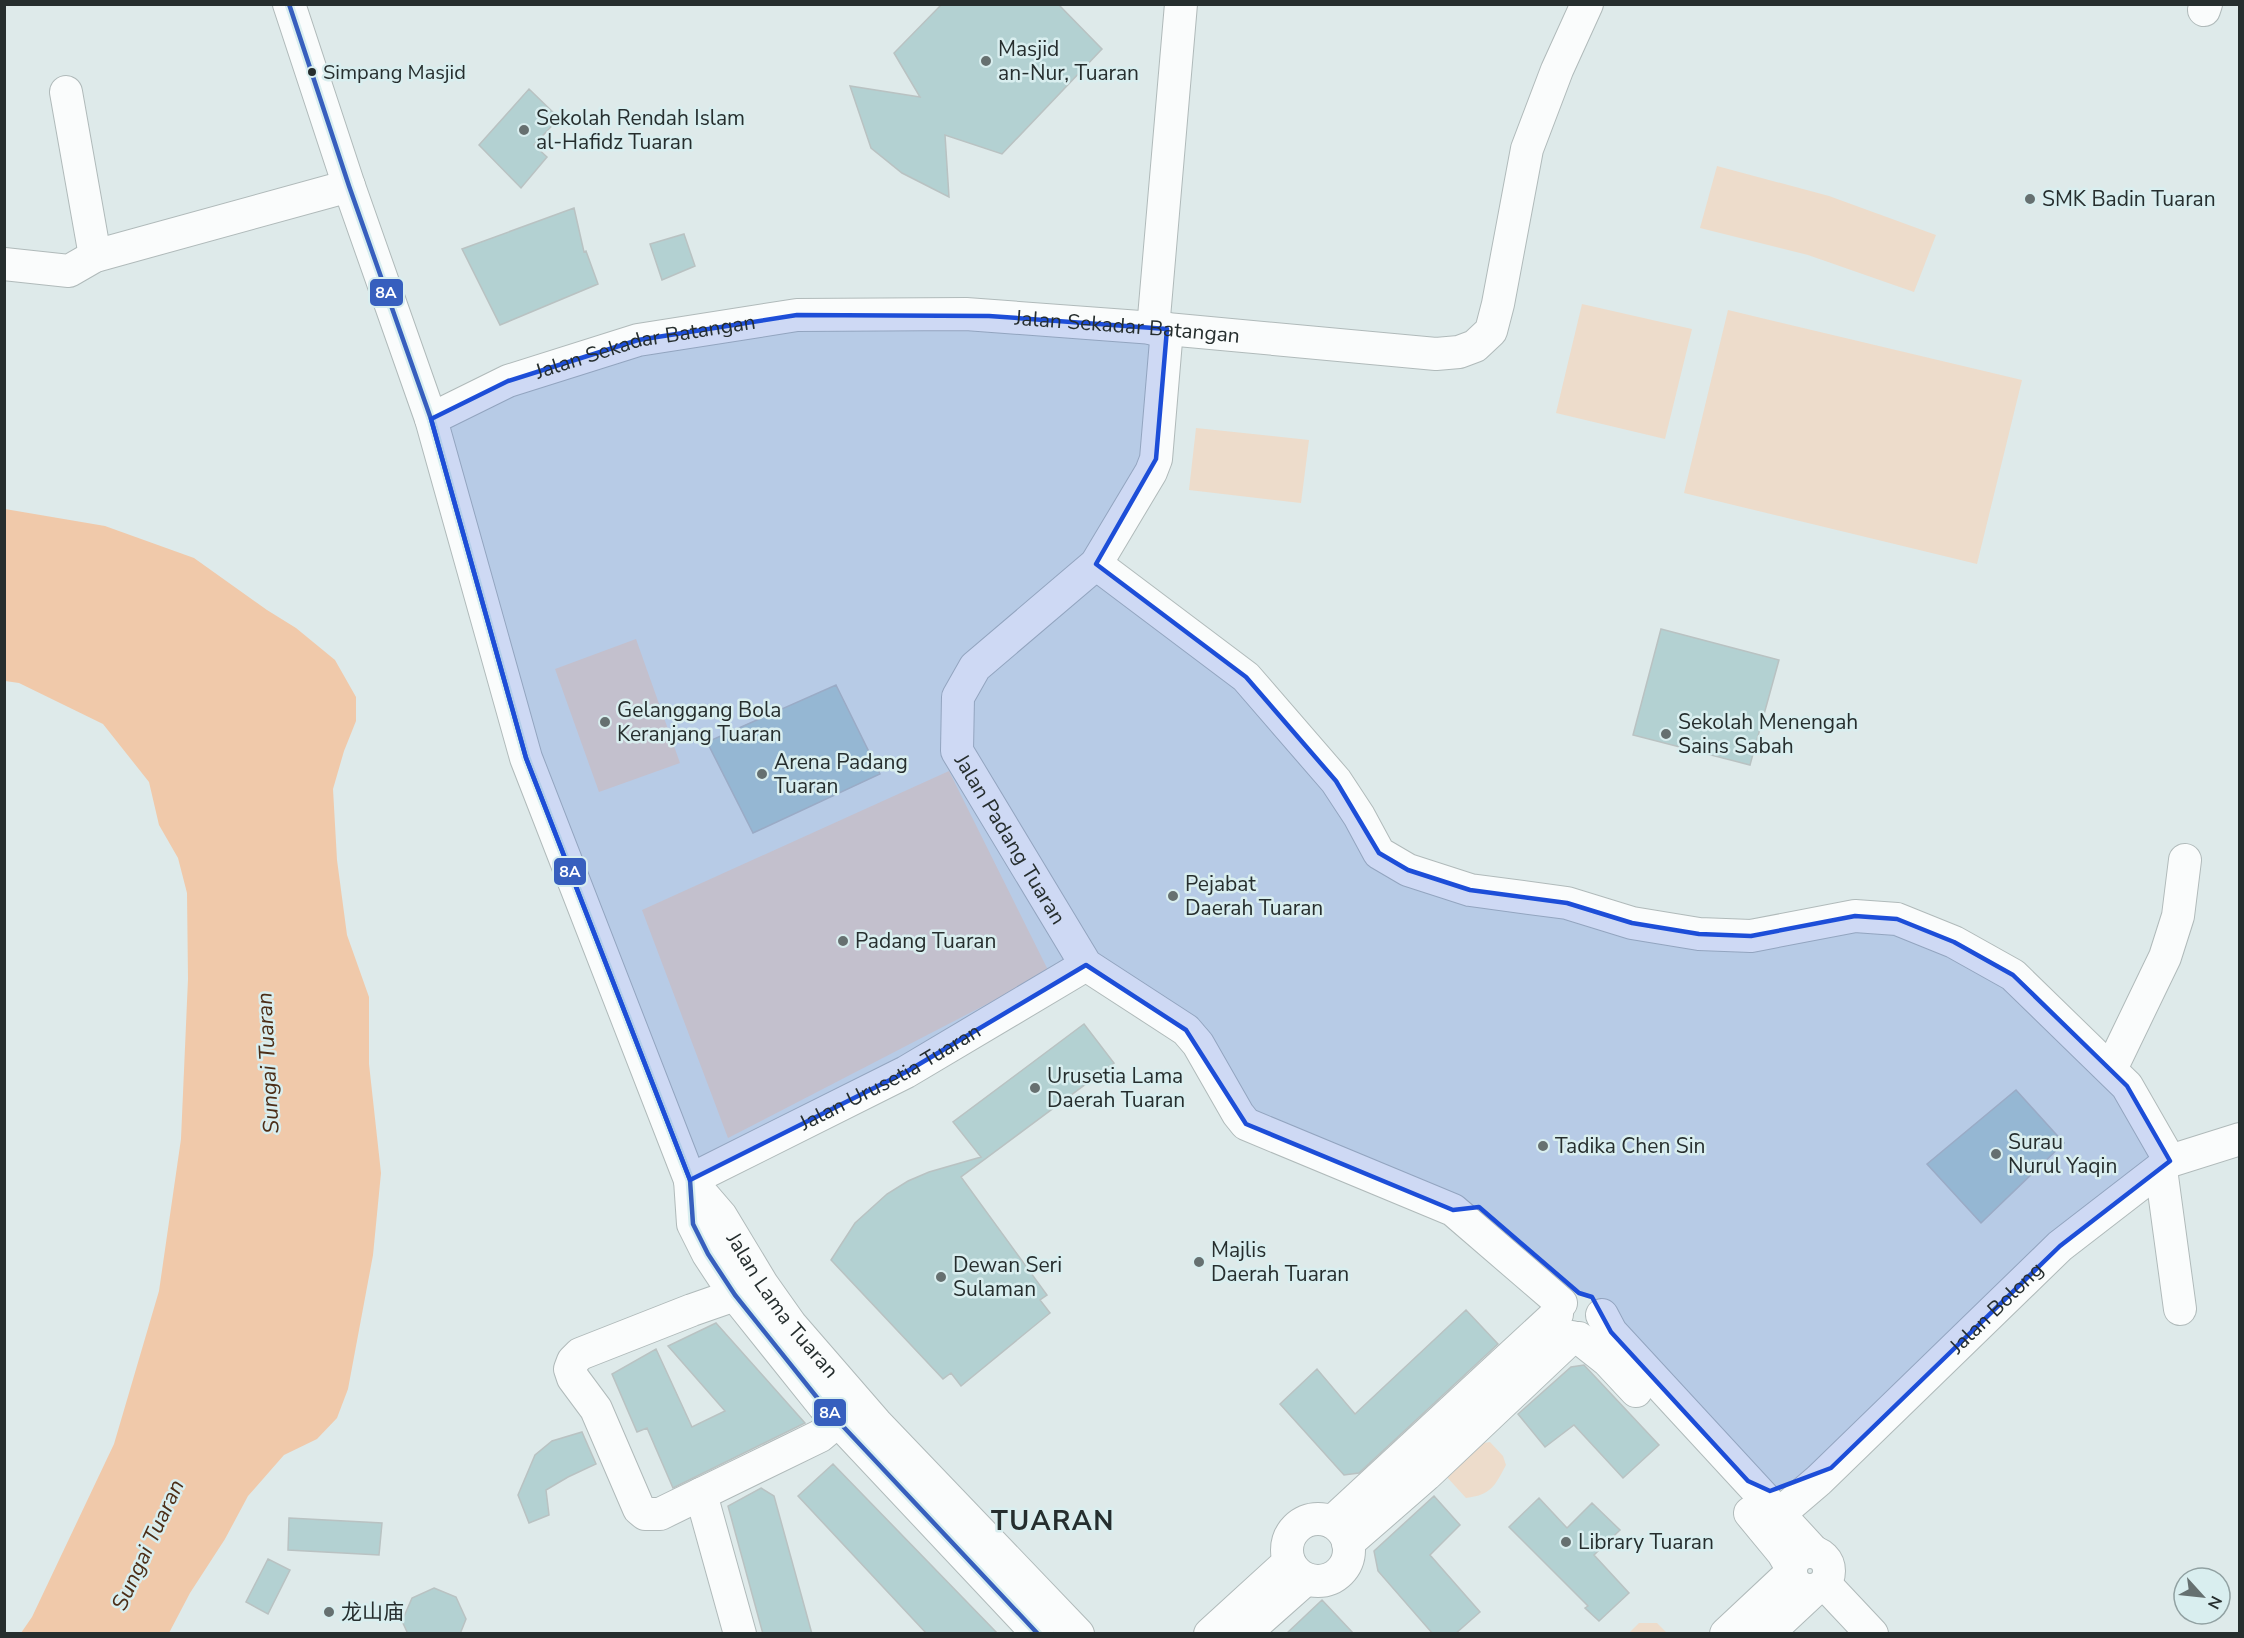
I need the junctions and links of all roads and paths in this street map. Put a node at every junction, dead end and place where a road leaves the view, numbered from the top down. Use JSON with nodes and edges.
{"nodes":[{"id":1,"x":289,"y":4,"type":"edge"},
{"id":2,"x":1181,"y":4,"type":"edge"},
{"id":3,"x":1587,"y":4,"type":"edge"},
{"id":4,"x":66,"y":92,"type":"dead end"},
{"id":5,"x":349,"y":186,"type":"junction"},
{"id":6,"x":95,"y":256,"type":"junction"},
{"id":7,"x":4,"y":264,"type":"edge"},
{"id":8,"x":1160,"y":329,"type":"junction"},
{"id":9,"x":431,"y":419,"type":"junction"},
{"id":10,"x":1096,"y":564,"type":"junction"},
{"id":11,"x":2185,"y":860,"type":"dead end"},
{"id":12,"x":1086,"y":965,"type":"junction"},
{"id":13,"x":2111,"y":1069,"type":"junction"},
{"id":14,"x":2240,"y":1139,"type":"edge"},
{"id":15,"x":2166,"y":1165,"type":"junction"},
{"id":16,"x":690,"y":1180,"type":"junction"},
{"id":17,"x":735,"y":1295,"type":"junction"},
{"id":18,"x":2180,"y":1309,"type":"dead end"},
{"id":19,"x":1569,"y":1317,"type":"junction"},
{"id":20,"x":838,"y":1421,"type":"junction"},
{"id":21,"x":1825,"y":1474,"type":"junction"},
{"id":22,"x":1748,"y":1481,"type":"junction"},
{"id":23,"x":701,"y":1494,"type":"junction"},
{"id":24,"x":1771,"y":1521,"type":"junction"},
{"id":25,"x":1342,"y":1525,"type":"junction"},
{"id":26,"x":1806,"y":1567,"type":"junction"},
{"id":27,"x":1298,"y":1570,"type":"junction"},
{"id":28,"x":740,"y":1634,"type":"edge"},
{"id":29,"x":1038,"y":1634,"type":"edge"},
{"id":30,"x":1078,"y":1634,"type":"edge"},
{"id":31,"x":1210,"y":1634,"type":"edge"},
{"id":32,"x":1244,"y":1634,"type":"edge"},
{"id":33,"x":1726,"y":1634,"type":"edge"},
{"id":34,"x":1767,"y":1634,"type":"edge"},
{"id":35,"x":1872,"y":1634,"type":"edge"}],
"edges":[{"from":1,"to":5,"type":"street","name":"Jalan Lama Tuaran"},
{"from":2,"to":8,"type":"street","name":"Jalan Padang Tuaran"},
{"from":3,"to":8,"type":"street","name":"Jalan Sekadar Batangan"},
{"from":4,"to":6,"type":"street"},
{"from":5,"to":6,"type":"street"},
{"from":5,"to":9,"type":"street","name":"Jalan Lama Tuaran"},
{"from":6,"to":7,"type":"street"},
{"from":8,"to":9,"type":"street","name":"Jalan Sekadar Batangan"},
{"from":8,"to":10,"type":"street","name":"Jalan Padang Tuaran"},
{"from":9,"to":16,"type":"street","name":"Jalan Lama Tuaran"},
{"from":10,"to":12,"type":"street","name":"Jalan Padang Tuaran"},
{"from":10,"to":13,"type":"street"},
{"from":11,"to":13,"type":"street"},
{"from":12,"to":16,"type":"street","name":"Jalan Urusetia Tuaran"},
{"from":12,"to":19,"type":"street","name":"Jalan Padang Tuaran"},
{"from":13,"to":15,"type":"street"},
{"from":14,"to":15,"type":"street","name":"Jalan Bolong"},
{"from":15,"to":18,"type":"street"},
{"from":15,"to":21,"type":"street","name":"Jalan Bolong"},
{"from":16,"to":17,"type":"street","name":"Jalan Lama Tuaran"},
{"from":16,"to":30,"type":"street","name":"Jalan Lama Tuaran"},
{"from":17,"to":20,"type":"street","name":"Jalan Lama Tuaran"},
{"from":17,"to":23,"type":"street"},
{"from":19,"to":22,"type":"street"},
{"from":19,"to":24,"type":"street","name":"Jalan Padang Tuaran"},
{"from":19,"to":25,"type":"street"},
{"from":20,"to":23,"type":"street"},
{"from":20,"to":29,"type":"street","name":"Jalan Lama Tuaran"},
{"from":21,"to":22,"type":"street"},
{"from":21,"to":24,"type":"street","name":"Jalan Bolong"},
{"from":21,"to":26,"type":"street"},
{"from":22,"to":24,"type":"street"},
{"from":23,"to":28,"type":"street"},
{"from":24,"to":26,"type":"street"},
{"from":25,"to":27,"type":"street"},
{"from":25,"to":27,"type":"street"},
{"from":26,"to":33,"type":"street"},
{"from":26,"to":34,"type":"street"},
{"from":26,"to":35,"type":"street"},
{"from":27,"to":31,"type":"street"},
{"from":27,"to":32,"type":"street"}]}
